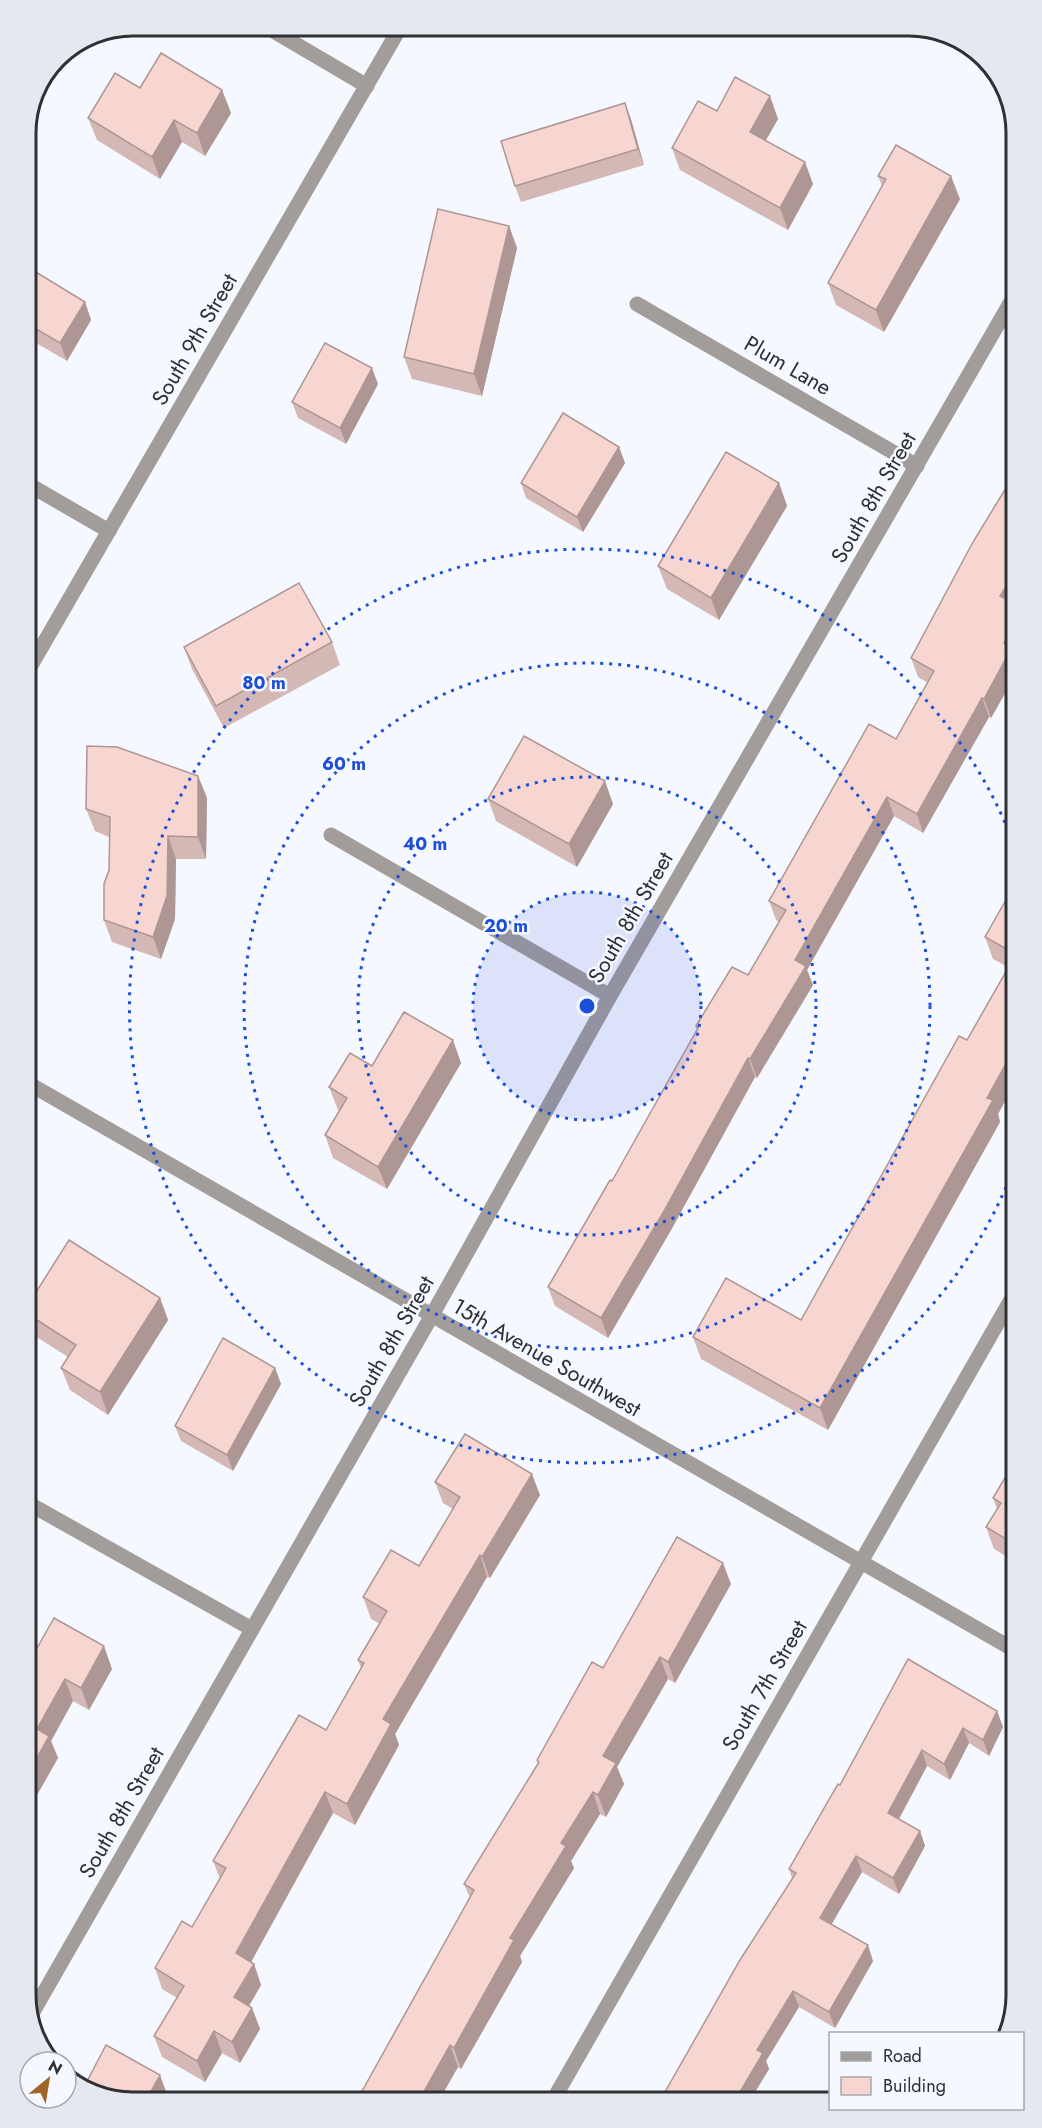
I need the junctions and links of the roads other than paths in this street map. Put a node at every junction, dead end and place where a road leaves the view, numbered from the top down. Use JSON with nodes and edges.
{"nodes":[{"id":1,"x":282,"y":36,"type":"edge"},
{"id":2,"x":395,"y":36,"type":"edge"},
{"id":3,"x":367,"y":86,"type":"junction"},
{"id":4,"x":637,"y":304,"type":"dead end"},
{"id":5,"x":1006,"y":312,"type":"edge"},
{"id":6,"x":917,"y":466,"type":"junction"},
{"id":7,"x":36,"y":489,"type":"edge"},
{"id":8,"x":109,"y":531,"type":"junction"},
{"id":9,"x":36,"y":658,"type":"edge"},
{"id":10,"x":331,"y":835,"type":"dead end"},
{"id":11,"x":610,"y":996,"type":"junction"},
{"id":12,"x":36,"y":1088,"type":"edge"},
{"id":13,"x":1006,"y":1310,"type":"edge"},
{"id":14,"x":431,"y":1317,"type":"junction"},
{"id":15,"x":36,"y":1508,"type":"edge"},
{"id":16,"x":860,"y":1562,"type":"junction"},
{"id":17,"x":252,"y":1629,"type":"junction"},
{"id":18,"x":1006,"y":1645,"type":"edge"},
{"id":19,"x":37,"y":2005,"type":"edge"},
{"id":20,"x":558,"y":2092,"type":"edge"}],
"edges":[{"from":1,"to":3,"type":"street"},
{"from":2,"to":3,"type":"street","name":"South 9th Street"},
{"from":3,"to":8,"type":"street","name":"South 9th Street"},
{"from":4,"to":6,"type":"street","name":"Plum Lane"},
{"from":5,"to":6,"type":"street","name":"South 8th Street"},
{"from":6,"to":11,"type":"street","name":"South 8th Street"},
{"from":7,"to":8,"type":"street"},
{"from":8,"to":9,"type":"street","name":"South 9th Street"},
{"from":10,"to":11,"type":"street"},
{"from":11,"to":14,"type":"street","name":"South 8th Street"},
{"from":12,"to":14,"type":"street","name":"15th Avenue Southwest"},
{"from":13,"to":16,"type":"street","name":"South 7th Street"},
{"from":14,"to":16,"type":"street","name":"15th Avenue Southwest"},
{"from":14,"to":17,"type":"street","name":"South 8th Street"},
{"from":15,"to":17,"type":"street"},
{"from":16,"to":18,"type":"street","name":"15th Avenue Southwest"},
{"from":16,"to":20,"type":"street","name":"South 7th Street"},
{"from":17,"to":19,"type":"street","name":"South 8th Street"}]}
